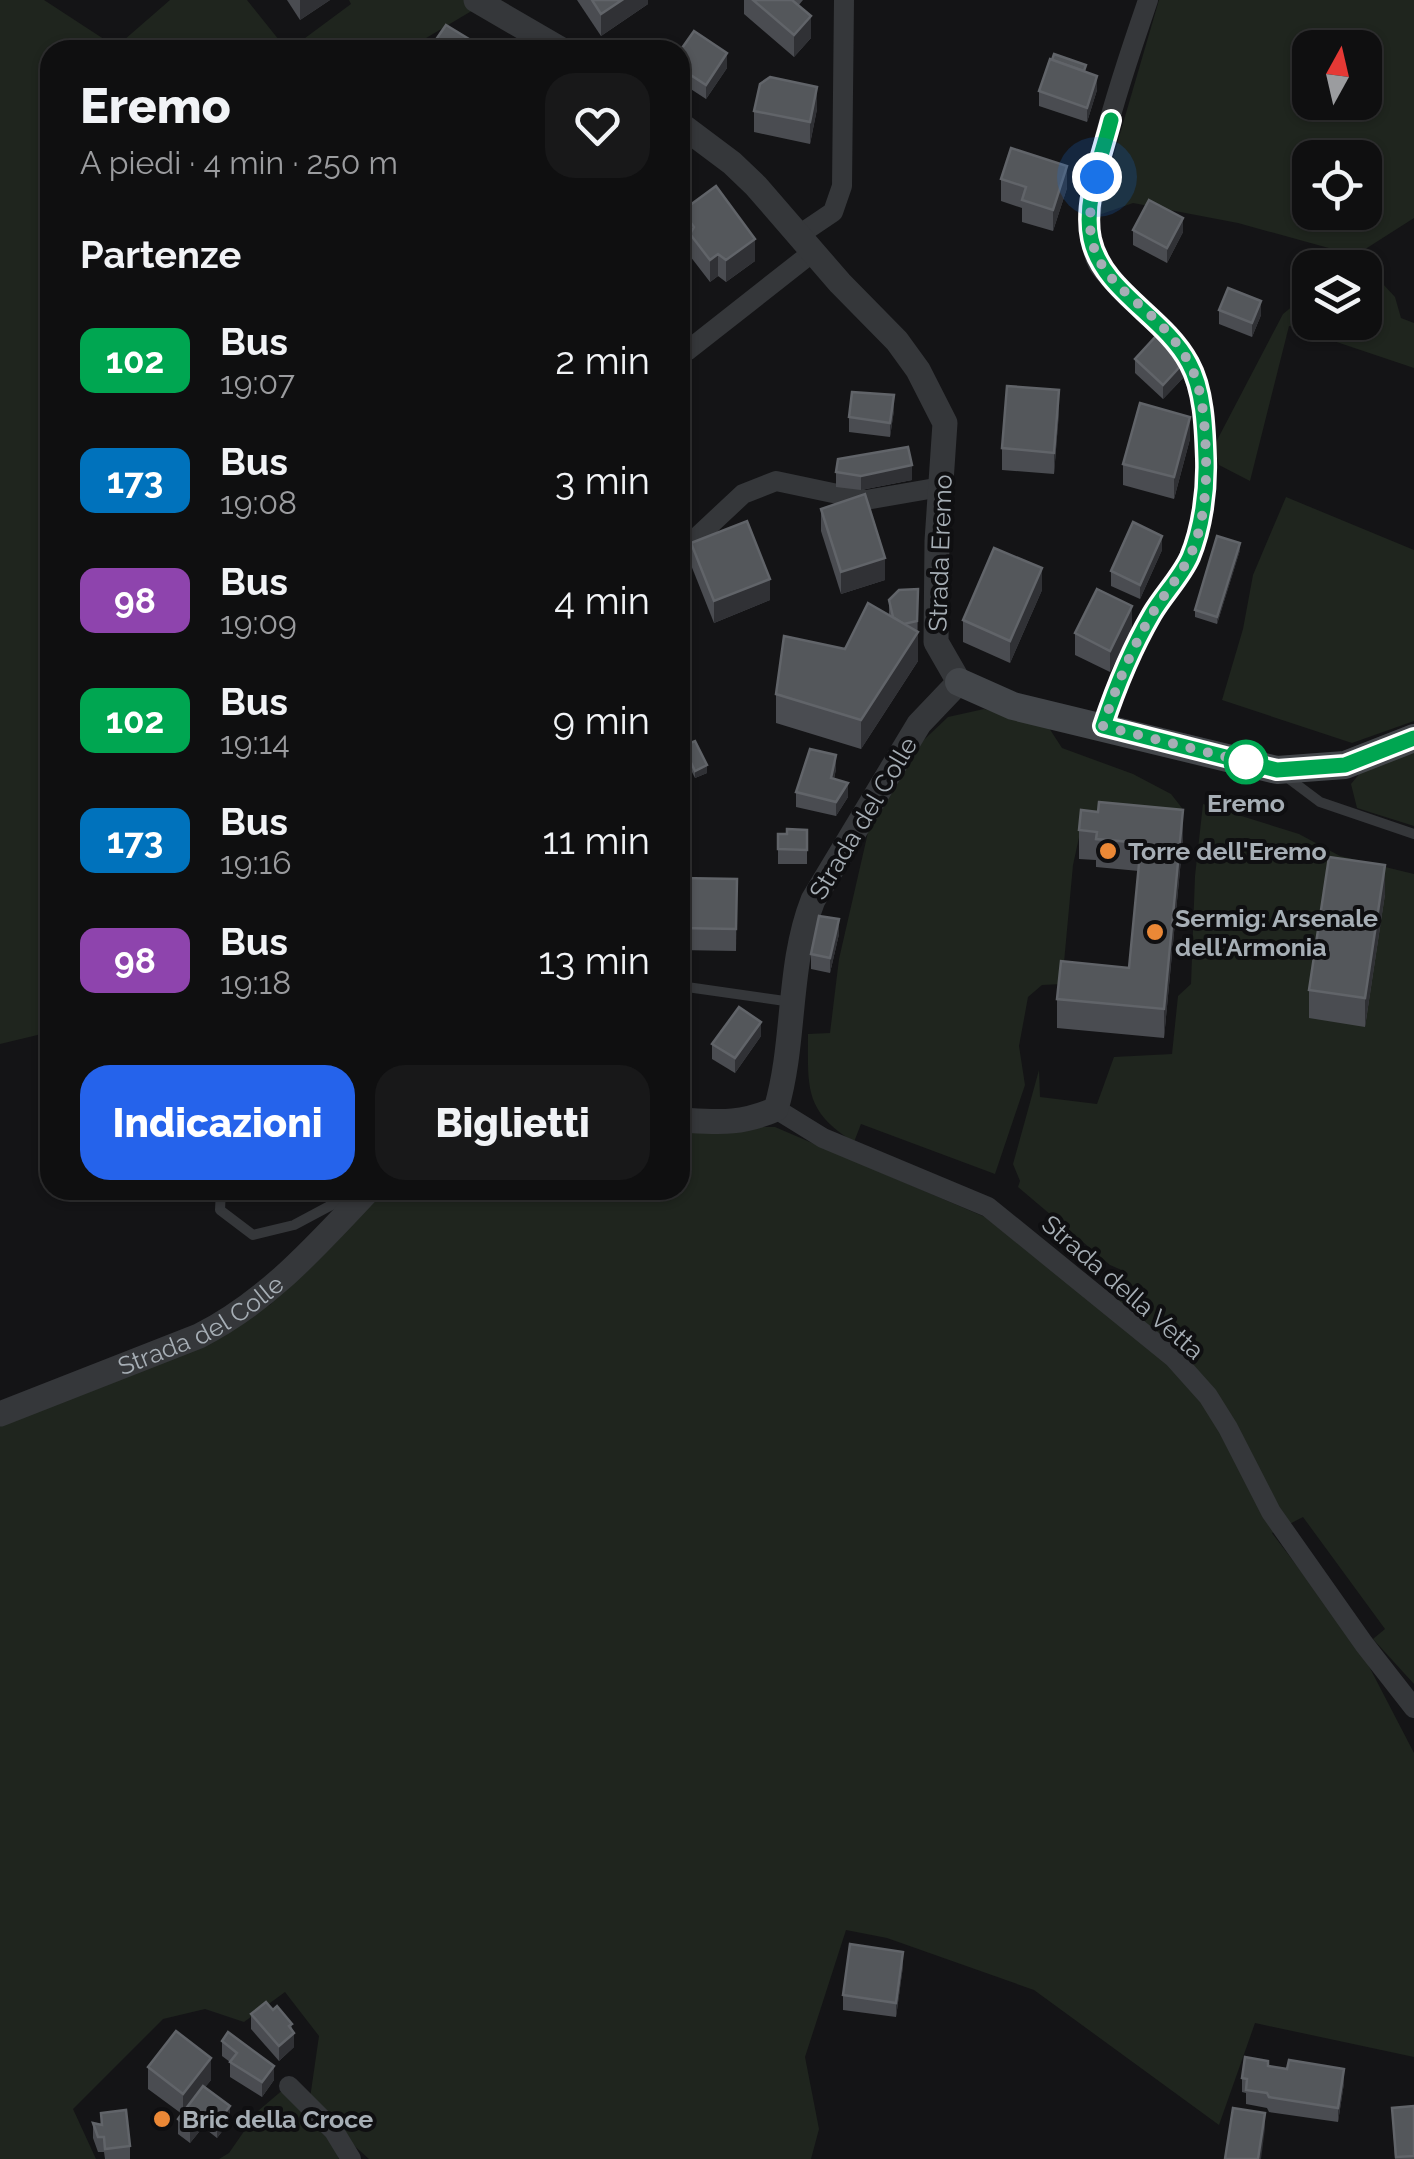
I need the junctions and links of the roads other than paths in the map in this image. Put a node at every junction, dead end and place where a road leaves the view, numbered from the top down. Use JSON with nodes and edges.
{"nodes":[{"id":1,"x":476,"y":0,"type":"edge"},
{"id":2,"x":844,"y":0,"type":"edge"},
{"id":3,"x":1148,"y":0,"type":"edge"},
{"id":4,"x":545,"y":40,"type":"edge"},
{"id":5,"x":690,"y":132,"type":"edge"},
{"id":6,"x":806,"y":244,"type":"junction"},
{"id":7,"x":690,"y":348,"type":"edge"},
{"id":8,"x":940,"y":487,"type":"junction"},
{"id":9,"x":690,"y":544,"type":"edge"},
{"id":10,"x":959,"y":682,"type":"junction"},
{"id":11,"x":1103,"y":726,"type":"junction"},
{"id":12,"x":1414,"y":738,"type":"edge"},
{"id":13,"x":1277,"y":770,"type":"junction"},
{"id":14,"x":1414,"y":834,"type":"edge"},
{"id":15,"x":690,"y":987,"type":"edge"},
{"id":16,"x":793,"y":1002,"type":"junction"},
{"id":17,"x":776,"y":1109,"type":"junction"},
{"id":18,"x":690,"y":1121,"type":"edge"},
{"id":19,"x":220,"y":1200,"type":"edge"},
{"id":20,"x":339,"y":1200,"type":"edge"},
{"id":21,"x":359,"y":1200,"type":"edge"},
{"id":22,"x":0,"y":1414,"type":"edge"},
{"id":23,"x":1414,"y":1708,"type":"edge"},
{"id":24,"x":289,"y":2086,"type":"dead end"},
{"id":25,"x":351,"y":2159,"type":"edge"}],
"edges":[{"from":1,"to":4,"type":"street"},
{"from":2,"to":6,"type":"street"},
{"from":3,"to":11,"type":"street"},
{"from":5,"to":6,"type":"street","name":"Strada Eremo"},
{"from":6,"to":7,"type":"street"},
{"from":6,"to":8,"type":"street","name":"Strada Eremo"},
{"from":8,"to":9,"type":"street"},
{"from":8,"to":10,"type":"street","name":"Strada Eremo"},
{"from":10,"to":11,"type":"main road"},
{"from":10,"to":16,"type":"street","name":"Strada del Colle"},
{"from":11,"to":13,"type":"main road"},
{"from":12,"to":13,"type":"main road"},
{"from":13,"to":14,"type":"lane"},
{"from":15,"to":16,"type":"lane"},
{"from":16,"to":17,"type":"street","name":"Strada del Colle"},
{"from":17,"to":18,"type":"street"},
{"from":17,"to":23,"type":"street","name":"Strada della Vetta"},
{"from":19,"to":20,"type":"lane"},
{"from":21,"to":22,"type":"street","name":"Strada del Colle"},
{"from":24,"to":25,"type":"street"}]}
